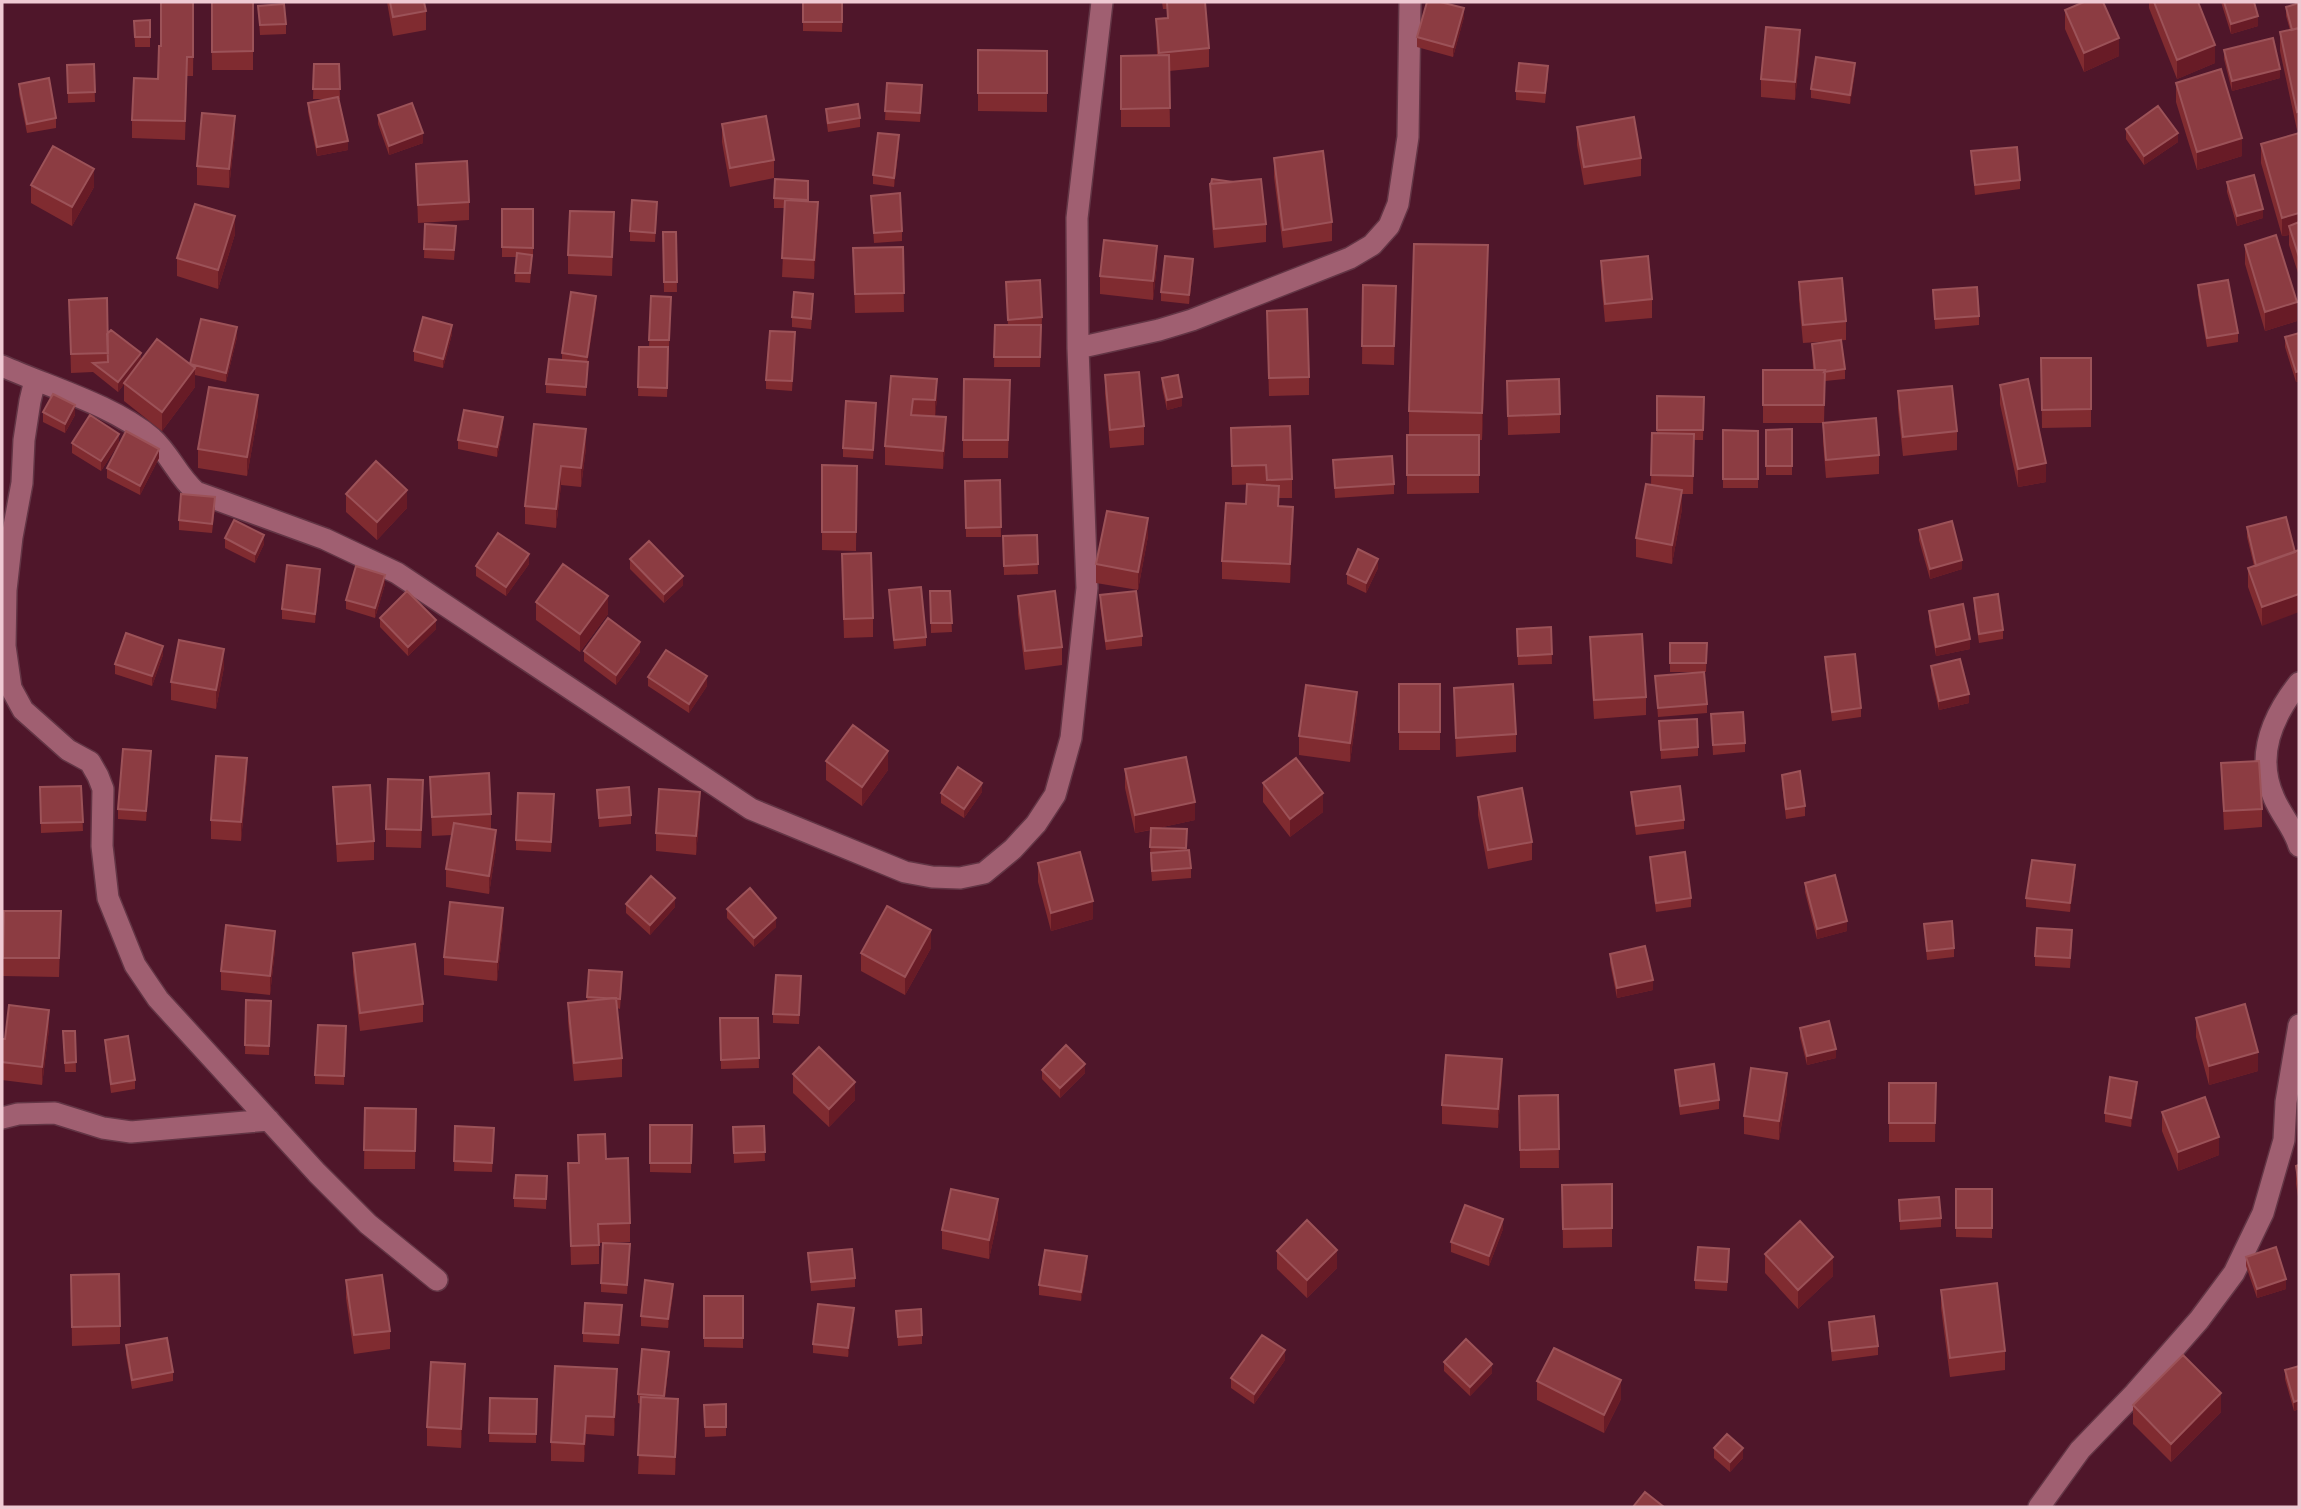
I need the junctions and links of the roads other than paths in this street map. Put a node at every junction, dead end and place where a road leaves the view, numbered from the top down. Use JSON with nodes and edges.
{"nodes":[{"id":1,"x":1102,"y":2,"type":"edge"},
{"id":2,"x":1410,"y":2,"type":"edge"},
{"id":3,"x":1078,"y":348,"type":"junction"},
{"id":4,"x":2,"y":366,"type":"edge"},
{"id":5,"x":35,"y":380,"type":"junction"},
{"id":6,"x":2299,"y":683,"type":"edge"},
{"id":7,"x":2299,"y":846,"type":"edge"},
{"id":8,"x":2299,"y":1025,"type":"edge"},
{"id":9,"x":2,"y":1118,"type":"edge"},
{"id":10,"x":269,"y":1121,"type":"junction"},
{"id":11,"x":2292,"y":1146,"type":"edge"},
{"id":12,"x":437,"y":1280,"type":"dead end"},
{"id":13,"x":2039,"y":1507,"type":"edge"}],
"edges":[{"from":1,"to":3,"type":"street"},
{"from":2,"to":3,"type":"street"},
{"from":3,"to":5,"type":"street"},
{"from":4,"to":5,"type":"street"},
{"from":5,"to":10,"type":"street"},
{"from":6,"to":7,"type":"street"},
{"from":8,"to":11,"type":"street"},
{"from":9,"to":10,"type":"street"},
{"from":10,"to":12,"type":"street"},
{"from":11,"to":13,"type":"street"}]}
